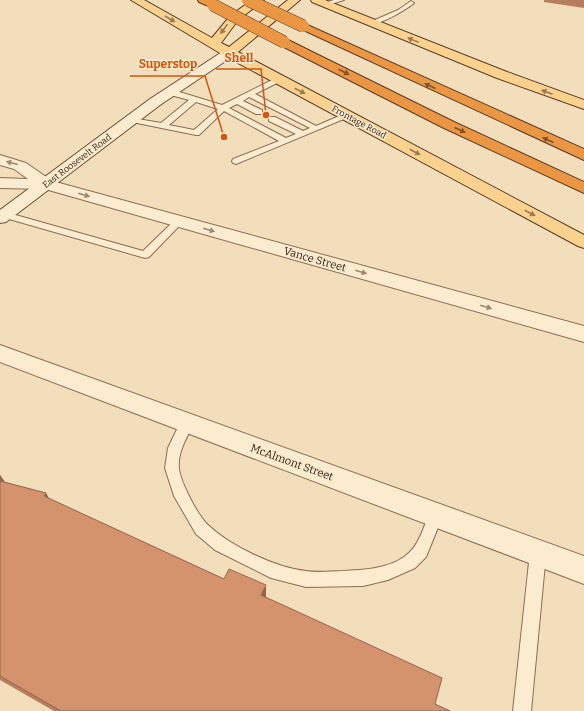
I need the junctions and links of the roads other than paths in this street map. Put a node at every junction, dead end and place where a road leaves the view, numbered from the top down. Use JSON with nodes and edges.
{"nodes":[{"id":1,"x":136,"y":0,"type":"edge"},
{"id":2,"x":248,"y":0,"type":"edge"},
{"id":3,"x":259,"y":0,"type":"edge"},
{"id":4,"x":295,"y":0,"type":"edge"},
{"id":5,"x":341,"y":0,"type":"edge"},
{"id":6,"x":208,"y":2,"type":"edge"},
{"id":7,"x":320,"y":2,"type":"edge"},
{"id":8,"x":411,"y":3,"type":"dead end"},
{"id":9,"x":385,"y":8,"type":"dead end"},
{"id":10,"x":395,"y":13,"type":"junction"},
{"id":11,"x":371,"y":23,"type":"junction"},
{"id":12,"x":214,"y":44,"type":"junction"},
{"id":13,"x":229,"y":53,"type":"junction"},
{"id":14,"x":278,"y":79,"type":"junction"},
{"id":15,"x":170,"y":92,"type":"junction"},
{"id":16,"x":249,"y":94,"type":"junction"},
{"id":17,"x":194,"y":100,"type":"junction"},
{"id":18,"x":236,"y":100,"type":"junction"},
{"id":19,"x":155,"y":102,"type":"junction"},
{"id":20,"x":584,"y":105,"type":"edge"},
{"id":21,"x":223,"y":108,"type":"junction"},
{"id":22,"x":259,"y":112,"type":"dead end"},
{"id":23,"x":346,"y":116,"type":"junction"},
{"id":24,"x":272,"y":119,"type":"dead end"},
{"id":25,"x":132,"y":120,"type":"junction"},
{"id":26,"x":163,"y":126,"type":"junction"},
{"id":27,"x":315,"y":128,"type":"junction"},
{"id":28,"x":302,"y":134,"type":"junction"},
{"id":29,"x":286,"y":141,"type":"junction"},
{"id":30,"x":584,"y":155,"type":"edge"},
{"id":31,"x":0,"y":160,"type":"edge"},
{"id":32,"x":236,"y":161,"type":"dead end"},
{"id":33,"x":0,"y":183,"type":"edge"},
{"id":34,"x":46,"y":184,"type":"junction"},
{"id":35,"x":584,"y":188,"type":"edge"},
{"id":36,"x":3,"y":217,"type":"edge"},
{"id":37,"x":178,"y":221,"type":"junction"},
{"id":38,"x":584,"y":242,"type":"edge"},
{"id":39,"x":584,"y":334,"type":"edge"},
{"id":40,"x":0,"y":353,"type":"edge"},
{"id":41,"x":187,"y":423,"type":"junction"},
{"id":42,"x":436,"y":515,"type":"junction"},
{"id":43,"x":538,"y":553,"type":"junction"},
{"id":44,"x":584,"y":570,"type":"edge"},
{"id":45,"x":522,"y":711,"type":"edge"}],
"edges":[{"from":1,"to":12,"type":"main road","name":"Frontage Road","one_way":true},
{"from":30,"to":2,"type":"highway","one_way":true,"bridge":true},
{"from":3,"to":12,"type":"main road","name":"East Roosevelt Road","one_way":true},
{"from":4,"to":13,"type":"main road","name":"East Roosevelt Road"},
{"from":5,"to":7,"type":"lane"},
{"from":6,"to":35,"type":"highway","one_way":true,"bridge":true},
{"from":7,"to":11,"type":"main road"},
{"from":8,"to":10,"type":"lane"},
{"from":9,"to":10,"type":"lane"},
{"from":10,"to":11,"type":"lane"},
{"from":20,"to":11,"type":"main road","one_way":true},
{"from":12,"to":13,"type":"main road","name":"Frontage Road"},
{"from":12,"to":19,"type":"street","name":"East Roosevelt Road"},
{"from":13,"to":14,"type":"main road","name":"Frontage Road"},
{"from":13,"to":15,"type":"street","name":"East Roosevelt Road"},
{"from":14,"to":16,"type":"lane"},
{"from":14,"to":23,"type":"main road","name":"Frontage Road","one_way":true},
{"from":15,"to":17,"type":"lane"},
{"from":15,"to":19,"type":"street","name":"East Roosevelt Road"},
{"from":16,"to":18,"type":"lane"},
{"from":16,"to":27,"type":"lane"},
{"from":17,"to":21,"type":"lane"},
{"from":17,"to":26,"type":"lane"},
{"from":18,"to":21,"type":"lane"},
{"from":18,"to":22,"type":"lane"},
{"from":19,"to":25,"type":"street","name":"East Roosevelt Road"},
{"from":21,"to":26,"type":"lane"},
{"from":21,"to":29,"type":"lane"},
{"from":23,"to":27,"type":"lane"},
{"from":23,"to":38,"type":"main road","name":"Frontage Road","one_way":true},
{"from":24,"to":28,"type":"lane"},
{"from":25,"to":26,"type":"lane"},
{"from":25,"to":34,"type":"street","name":"East Roosevelt Road"},
{"from":27,"to":28,"type":"lane"},
{"from":28,"to":29,"type":"lane"},
{"from":29,"to":32,"type":"lane"},
{"from":34,"to":31,"type":"street","name":"Vance Street","one_way":true},
{"from":33,"to":34,"type":"street","name":"Vance Street"},
{"from":34,"to":36,"type":"street","name":"East Roosevelt Road"},
{"from":34,"to":37,"type":"street","name":"Vance Street","one_way":true},
{"from":36,"to":37,"type":"lane"},
{"from":37,"to":39,"type":"street","name":"Vance Street","one_way":true},
{"from":40,"to":41,"type":"street","name":"McAlmont Street"},
{"from":41,"to":42,"type":"street","name":"McAlmont Street"},
{"from":41,"to":42,"type":"lane"},
{"from":42,"to":43,"type":"street","name":"McAlmont Street"},
{"from":43,"to":44,"type":"street","name":"McAlmont Street"},
{"from":43,"to":45,"type":"lane"}]}
